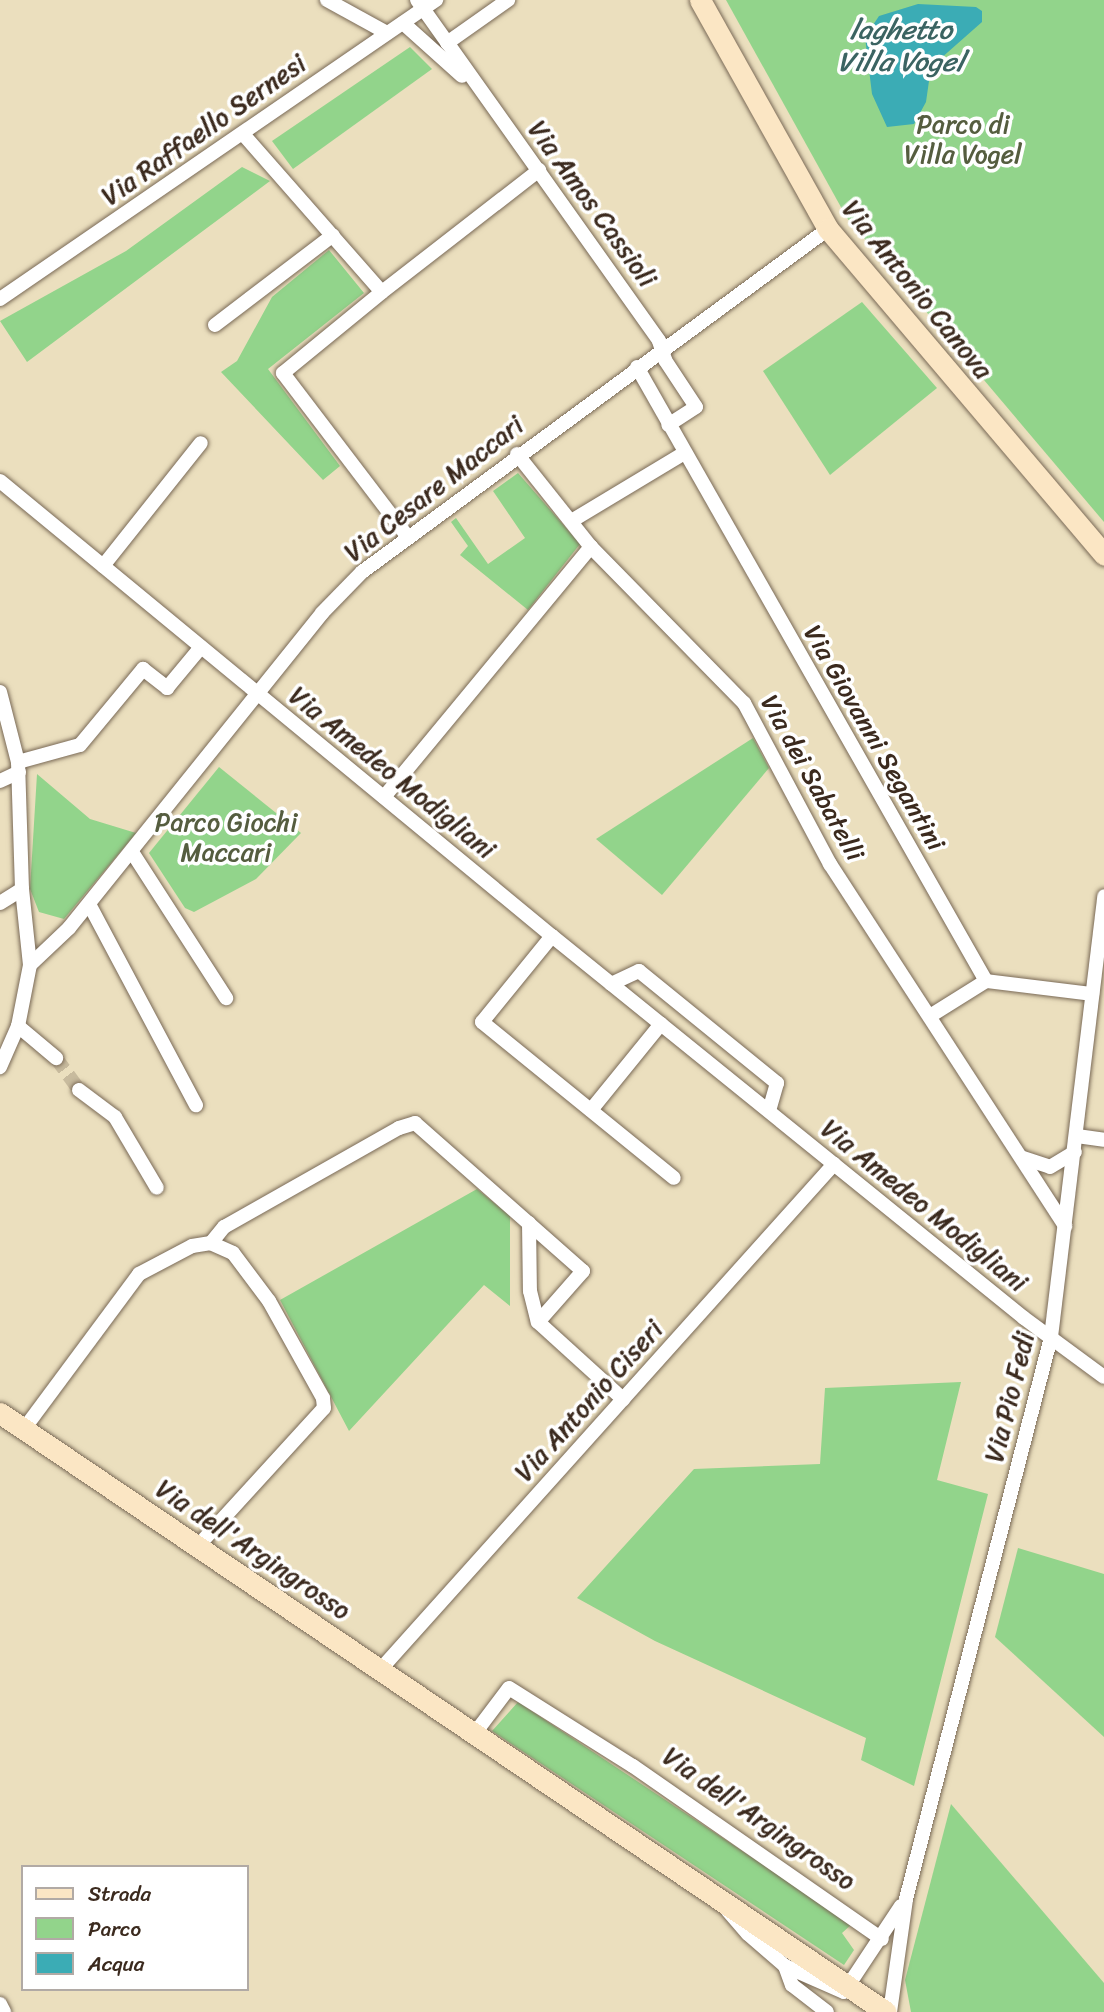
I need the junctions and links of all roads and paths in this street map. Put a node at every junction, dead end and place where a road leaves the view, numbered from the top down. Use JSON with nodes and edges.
{"nodes":[{"id":1,"x":327,"y":0,"type":"edge"},
{"id":2,"x":436,"y":0,"type":"edge"},
{"id":3,"x":508,"y":0,"type":"edge"},
{"id":4,"x":700,"y":0,"type":"edge"},
{"id":5,"x":420,"y":5,"type":"edge"},
{"id":6,"x":403,"y":23,"type":"junction"},
{"id":7,"x":387,"y":33,"type":"junction"},
{"id":8,"x":447,"y":43,"type":"junction"},
{"id":9,"x":479,"y":90,"type":"junction"},
{"id":10,"x":243,"y":135,"type":"junction"},
{"id":11,"x":539,"y":170,"type":"junction"},
{"id":12,"x":828,"y":229,"type":"junction"},
{"id":13,"x":333,"y":235,"type":"junction"},
{"id":14,"x":382,"y":292,"type":"junction"},
{"id":15,"x":0,"y":299,"type":"edge"},
{"id":16,"x":215,"y":326,"type":"dead end"},
{"id":17,"x":662,"y":349,"type":"junction"},
{"id":18,"x":637,"y":367,"type":"junction"},
{"id":19,"x":668,"y":425,"type":"junction"},
{"id":20,"x":201,"y":443,"type":"dead end"},
{"id":21,"x":517,"y":454,"type":"junction"},
{"id":22,"x":683,"y":454,"type":"junction"},
{"id":23,"x":2,"y":485,"type":"edge"},
{"id":24,"x":573,"y":520,"type":"junction"},
{"id":25,"x":407,"y":536,"type":"junction"},
{"id":26,"x":591,"y":547,"type":"junction"},
{"id":27,"x":1104,"y":555,"type":"edge"},
{"id":28,"x":103,"y":566,"type":"junction"},
{"id":29,"x":201,"y":648,"type":"junction"},
{"id":30,"x":0,"y":692,"type":"edge"},
{"id":31,"x":258,"y":696,"type":"junction"},
{"id":32,"x":19,"y":767,"type":"junction"},
{"id":33,"x":0,"y":781,"type":"edge"},
{"id":34,"x":384,"y":797,"type":"junction"},
{"id":35,"x":132,"y":852,"type":"junction"},
{"id":36,"x":22,"y":889,"type":"junction"},
{"id":37,"x":1104,"y":896,"type":"edge"},
{"id":38,"x":0,"y":903,"type":"edge"},
{"id":39,"x":89,"y":904,"type":"junction"},
{"id":40,"x":552,"y":936,"type":"junction"},
{"id":41,"x":30,"y":965,"type":"junction"},
{"id":42,"x":986,"y":981,"type":"junction"},
{"id":43,"x":611,"y":984,"type":"junction"},
{"id":44,"x":1092,"y":994,"type":"junction"},
{"id":45,"x":226,"y":998,"type":"dead end"},
{"id":46,"x":930,"y":1016,"type":"junction"},
{"id":47,"x":661,"y":1024,"type":"junction"},
{"id":48,"x":18,"y":1026,"type":"junction"},
{"id":49,"x":56,"y":1058,"type":"tunnel mouth"},
{"id":50,"x":0,"y":1067,"type":"edge"},
{"id":51,"x":79,"y":1090,"type":"tunnel mouth"},
{"id":52,"x":196,"y":1105,"type":"dead end"},
{"id":53,"x":591,"y":1110,"type":"junction"},
{"id":54,"x":769,"y":1111,"type":"junction"},
{"id":55,"x":1077,"y":1136,"type":"junction"},
{"id":56,"x":1104,"y":1140,"type":"edge"},
{"id":57,"x":1075,"y":1152,"type":"junction"},
{"id":58,"x":1023,"y":1158,"type":"junction"},
{"id":59,"x":834,"y":1164,"type":"junction"},
{"id":60,"x":674,"y":1178,"type":"dead end"},
{"id":61,"x":157,"y":1188,"type":"dead end"},
{"id":62,"x":529,"y":1223,"type":"junction"},
{"id":63,"x":1065,"y":1226,"type":"junction"},
{"id":64,"x":211,"y":1243,"type":"junction"},
{"id":65,"x":538,"y":1322,"type":"junction"},
{"id":66,"x":1051,"y":1337,"type":"junction"},
{"id":67,"x":1104,"y":1377,"type":"edge"},
{"id":68,"x":623,"y":1399,"type":"junction"},
{"id":69,"x":0,"y":1413,"type":"edge"},
{"id":70,"x":24,"y":1429,"type":"junction"},
{"id":71,"x":197,"y":1547,"type":"junction"},
{"id":72,"x":380,"y":1670,"type":"junction"},
{"id":73,"x":475,"y":1733,"type":"junction"},
{"id":74,"x":717,"y":1896,"type":"junction"},
{"id":75,"x":906,"y":1899,"type":"junction"},
{"id":76,"x":882,"y":1939,"type":"junction"},
{"id":77,"x":785,"y":1966,"type":"junction"},
{"id":78,"x":851,"y":1986,"type":"junction"},
{"id":79,"x":0,"y":2004,"type":"edge"},
{"id":80,"x":5,"y":2012,"type":"edge"},
{"id":81,"x":827,"y":2012,"type":"edge"},
{"id":82,"x":888,"y":2012,"type":"edge"}],
"edges":[{"from":1,"to":7,"type":"street"},
{"from":2,"to":5,"type":"street","name":"Via Raffaello Sernesi"},
{"from":3,"to":8,"type":"street"},
{"from":4,"to":12,"type":"street","name":"Via Antonio Canova"},
{"from":5,"to":6,"type":"street","name":"Via Raffaello Sernesi"},
{"from":5,"to":8,"type":"street","name":"Via Amos Cassioli"},
{"from":6,"to":7,"type":"street","name":"Via Raffaello Sernesi"},
{"from":6,"to":9,"type":"street","name":"Via Amos Cassioli"},
{"from":7,"to":10,"type":"street","name":"Via Raffaello Sernesi"},
{"from":8,"to":9,"type":"street","name":"Via Amos Cassioli"},
{"from":9,"to":11,"type":"street","name":"Via Amos Cassioli"},
{"from":10,"to":13,"type":"street"},
{"from":10,"to":15,"type":"street","name":"Via Raffaello Sernesi"},
{"from":11,"to":14,"type":"street"},
{"from":11,"to":17,"type":"street","name":"Via Amos Cassioli"},
{"from":12,"to":17,"type":"street","name":"Via Cesare Maccari"},
{"from":12,"to":27,"type":"street","name":"Via Antonio Canova"},
{"from":13,"to":14,"type":"street"},
{"from":13,"to":16,"type":"street"},
{"from":14,"to":25,"type":"street"},
{"from":17,"to":18,"type":"street","name":"Via Cesare Maccari"},
{"from":17,"to":19,"type":"street"},
{"from":18,"to":19,"type":"street","name":"Via Giovanni Segantini"},
{"from":18,"to":21,"type":"street","name":"Via Cesare Maccari"},
{"from":19,"to":22,"type":"street","name":"Via Giovanni Segantini"},
{"from":20,"to":28,"type":"street"},
{"from":21,"to":24,"type":"street","name":"Via dei Sabatelli"},
{"from":21,"to":25,"type":"street","name":"Via Cesare Maccari"},
{"from":22,"to":24,"type":"street"},
{"from":22,"to":42,"type":"street","name":"Via Giovanni Segantini"},
{"from":23,"to":28,"type":"street","name":"Via Amedeo Modigliani"},
{"from":24,"to":26,"type":"street","name":"Via dei Sabatelli"},
{"from":25,"to":31,"type":"street","name":"Via Cesare Maccari"},
{"from":26,"to":34,"type":"street"},
{"from":26,"to":46,"type":"street","name":"Via dei Sabatelli"},
{"from":28,"to":29,"type":"street","name":"Via Amedeo Modigliani"},
{"from":29,"to":31,"type":"street","name":"Via Amedeo Modigliani"},
{"from":29,"to":32,"type":"street"},
{"from":30,"to":32,"type":"street"},
{"from":31,"to":34,"type":"street","name":"Via Amedeo Modigliani"},
{"from":31,"to":35,"type":"street","name":"Via Cesare Maccari"},
{"from":32,"to":33,"type":"street"},
{"from":32,"to":36,"type":"street"},
{"from":34,"to":40,"type":"street","name":"Via Amedeo Modigliani"},
{"from":35,"to":39,"type":"street","name":"Via Cesare Maccari"},
{"from":35,"to":45,"type":"street"},
{"from":36,"to":38,"type":"street"},
{"from":36,"to":41,"type":"street"},
{"from":37,"to":44,"type":"street","name":"Via Pio Fedi"},
{"from":39,"to":41,"type":"street","name":"Via Cesare Maccari"},
{"from":39,"to":52,"type":"street"},
{"from":40,"to":43,"type":"street","name":"Via Amedeo Modigliani"},
{"from":40,"to":53,"type":"street"},
{"from":41,"to":48,"type":"street"},
{"from":42,"to":44,"type":"street"},
{"from":42,"to":46,"type":"street"},
{"from":43,"to":47,"type":"street","name":"Via Amedeo Modigliani"},
{"from":43,"to":54,"type":"street"},
{"from":44,"to":55,"type":"street","name":"Via Pio Fedi"},
{"from":46,"to":58,"type":"street","name":"Via dei Sabatelli"},
{"from":47,"to":53,"type":"street"},
{"from":47,"to":54,"type":"street","name":"Via Amedeo Modigliani"},
{"from":48,"to":49,"type":"street"},
{"from":48,"to":50,"type":"street"},
{"from":51,"to":61,"type":"street"},
{"from":53,"to":60,"type":"street"},
{"from":54,"to":59,"type":"street","name":"Via Amedeo Modigliani"},
{"from":55,"to":56,"type":"street"},
{"from":55,"to":57,"type":"street","name":"Via Pio Fedi"},
{"from":57,"to":58,"type":"street"},
{"from":57,"to":63,"type":"street","name":"Via Pio Fedi"},
{"from":58,"to":63,"type":"street","name":"Via dei Sabatelli"},
{"from":59,"to":66,"type":"street","name":"Via Amedeo Modigliani"},
{"from":59,"to":68,"type":"street","name":"Via Antonio Ciseri"},
{"from":62,"to":64,"type":"street"},
{"from":62,"to":65,"type":"street"},
{"from":62,"to":65,"type":"street"},
{"from":63,"to":66,"type":"street","name":"Via Pio Fedi"},
{"from":64,"to":70,"type":"street"},
{"from":64,"to":71,"type":"street"},
{"from":65,"to":68,"type":"street"},
{"from":66,"to":67,"type":"street","name":"Via Amedeo Modigliani"},
{"from":66,"to":75,"type":"street","name":"Via Pio Fedi"},
{"from":68,"to":72,"type":"street","name":"Via Antonio Ciseri"},
{"from":69,"to":70,"type":"street","name":"Via dell'Argingrosso"},
{"from":70,"to":71,"type":"street","name":"Via dell'Argingrosso"},
{"from":71,"to":72,"type":"street","name":"Via dell'Argingrosso"},
{"from":72,"to":73,"type":"street","name":"Via dell'Argingrosso"},
{"from":73,"to":74,"type":"street","name":"Via dell'Argingrosso"},
{"from":73,"to":76,"type":"street","name":"Via dell'Argingrosso"},
{"from":74,"to":77,"type":"street"},
{"from":74,"to":78,"type":"street","name":"Via dell'Argingrosso"},
{"from":75,"to":76,"type":"street","name":"Via Pio Fedi"},
{"from":75,"to":82,"type":"street","name":"Via Pio Fedi"},
{"from":76,"to":78,"type":"street","name":"Via Pio Fedi"},
{"from":77,"to":78,"type":"street"},
{"from":77,"to":81,"type":"street"},
{"from":78,"to":82,"type":"street","name":"Via dell'Argingrosso"},
{"from":79,"to":80,"type":"street"}]}
